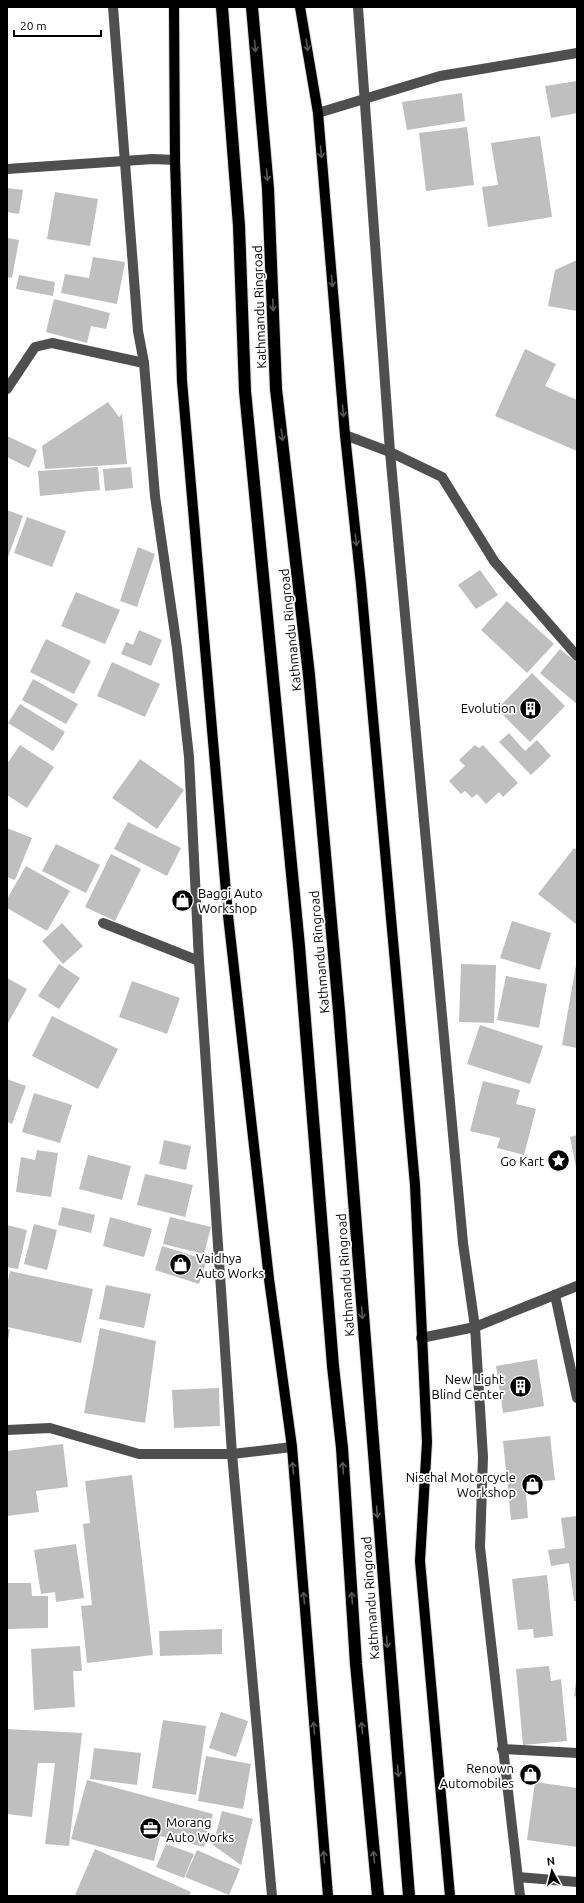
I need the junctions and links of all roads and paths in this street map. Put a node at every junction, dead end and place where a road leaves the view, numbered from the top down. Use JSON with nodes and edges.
{"nodes":[{"id":1,"x":113,"y":7,"type":"edge"},
{"id":2,"x":174,"y":7,"type":"edge"},
{"id":3,"x":222,"y":7,"type":"edge"},
{"id":4,"x":252,"y":7,"type":"edge"},
{"id":5,"x":300,"y":7,"type":"edge"},
{"id":6,"x":358,"y":7,"type":"edge"},
{"id":7,"x":577,"y":53,"type":"edge"},
{"id":8,"x":364,"y":98,"type":"junction"},
{"id":9,"x":318,"y":113,"type":"junction"},
{"id":10,"x":175,"y":160,"type":"junction"},
{"id":11,"x":125,"y":161,"type":"junction"},
{"id":12,"x":7,"y":169,"type":"edge"},
{"id":13,"x":144,"y":363,"type":"junction"},
{"id":14,"x":7,"y":389,"type":"edge"},
{"id":15,"x":345,"y":435,"type":"junction"},
{"id":16,"x":390,"y":452,"type":"junction"},
{"id":17,"x":577,"y":656,"type":"edge"},
{"id":18,"x":103,"y":923,"type":"dead end"},
{"id":19,"x":199,"y":961,"type":"junction"},
{"id":20,"x":577,"y":1286,"type":"edge"},
{"id":21,"x":555,"y":1295,"type":"junction"},
{"id":22,"x":475,"y":1327,"type":"junction"},
{"id":23,"x":421,"y":1338,"type":"junction"},
{"id":24,"x":577,"y":1398,"type":"edge"},
{"id":25,"x":7,"y":1430,"type":"edge"},
{"id":26,"x":292,"y":1447,"type":"junction"},
{"id":27,"x":232,"y":1454,"type":"junction"},
{"id":28,"x":502,"y":1749,"type":"junction"},
{"id":29,"x":577,"y":1753,"type":"edge"},
{"id":30,"x":518,"y":1877,"type":"junction"},
{"id":31,"x":577,"y":1882,"type":"edge"},
{"id":32,"x":272,"y":1896,"type":"edge"},
{"id":33,"x":328,"y":1896,"type":"edge"},
{"id":34,"x":378,"y":1896,"type":"edge"},
{"id":35,"x":409,"y":1896,"type":"edge"},
{"id":36,"x":450,"y":1896,"type":"edge"},
{"id":37,"x":520,"y":1896,"type":"edge"}],
"edges":[{"from":1,"to":11,"type":"street"},
{"from":2,"to":10,"type":"main road"},
{"from":34,"to":3,"type":"highway","name":"Kathmandu Ringroad","one_way":true},
{"from":4,"to":35,"type":"highway","name":"Kathmandu Ringroad","one_way":true},
{"from":5,"to":9,"type":"main road","one_way":true},
{"from":6,"to":8,"type":"street"},
{"from":7,"to":8,"type":"street"},
{"from":8,"to":9,"type":"street"},
{"from":8,"to":16,"type":"street"},
{"from":9,"to":15,"type":"main road","one_way":true},
{"from":10,"to":11,"type":"street"},
{"from":10,"to":26,"type":"main road"},
{"from":11,"to":12,"type":"street"},
{"from":11,"to":13,"type":"street"},
{"from":13,"to":14,"type":"street"},
{"from":13,"to":19,"type":"street"},
{"from":15,"to":16,"type":"street"},
{"from":15,"to":23,"type":"main road","one_way":true},
{"from":16,"to":17,"type":"street"},
{"from":16,"to":22,"type":"street"},
{"from":18,"to":19,"type":"street"},
{"from":19,"to":27,"type":"street"},
{"from":20,"to":21,"type":"street"},
{"from":21,"to":22,"type":"street"},
{"from":21,"to":24,"type":"street"},
{"from":22,"to":23,"type":"street"},
{"from":22,"to":28,"type":"street"},
{"from":23,"to":36,"type":"main road"},
{"from":25,"to":27,"type":"street"},
{"from":26,"to":27,"type":"street"},
{"from":33,"to":26,"type":"main road","one_way":true},
{"from":27,"to":32,"type":"street"},
{"from":28,"to":29,"type":"street"},
{"from":28,"to":30,"type":"street"},
{"from":30,"to":31,"type":"street"},
{"from":30,"to":37,"type":"street"}]}
